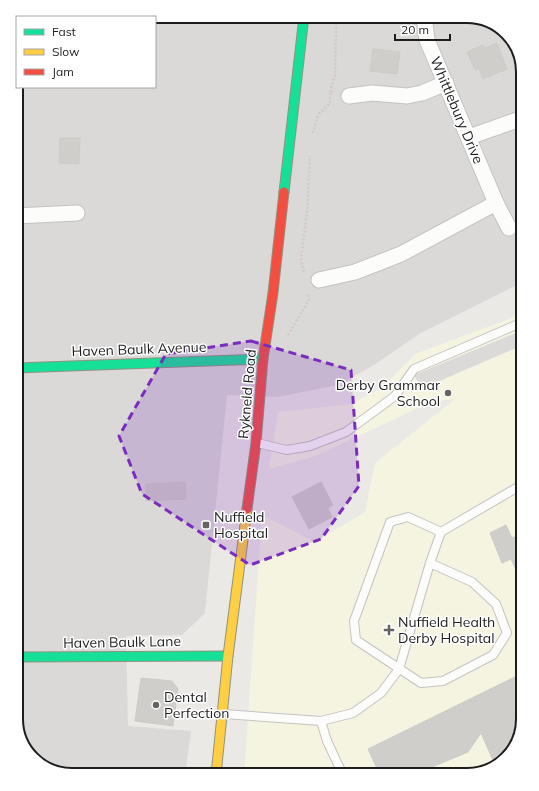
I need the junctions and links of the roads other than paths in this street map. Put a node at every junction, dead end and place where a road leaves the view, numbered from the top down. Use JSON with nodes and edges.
{"nodes":[{"id":1,"x":303,"y":23,"type":"edge"},
{"id":2,"x":425,"y":23,"type":"edge"},
{"id":3,"x":446,"y":83,"type":"junction"},
{"id":4,"x":349,"y":96,"type":"road end"},
{"id":5,"x":516,"y":120,"type":"edge"},
{"id":6,"x":469,"y":137,"type":"junction"},
{"id":7,"x":496,"y":203,"type":"junction"},
{"id":8,"x":77,"y":213,"type":"dead end"},
{"id":9,"x":23,"y":216,"type":"edge"},
{"id":10,"x":509,"y":228,"type":"dead end"},
{"id":11,"x":313,"y":282,"type":"road end"},
{"id":12,"x":516,"y":325,"type":"edge"},
{"id":13,"x":263,"y":359,"type":"junction"},
{"id":14,"x":23,"y":368,"type":"edge"},
{"id":15,"x":256,"y":443,"type":"junction"},
{"id":16,"x":516,"y":488,"type":"edge"},
{"id":17,"x":441,"y":532,"type":"junction"},
{"id":18,"x":430,"y":563,"type":"junction"},
{"id":19,"x":228,"y":656,"type":"junction"},
{"id":20,"x":23,"y":657,"type":"edge"},
{"id":21,"x":399,"y":669,"type":"junction"},
{"id":22,"x":222,"y":714,"type":"junction"},
{"id":23,"x":322,"y":721,"type":"junction"},
{"id":24,"x":217,"y":768,"type":"edge"},
{"id":25,"x":340,"y":768,"type":"edge"}],
"edges":[{"from":1,"to":13,"type":"street","name":"Rykneld Road"},
{"from":2,"to":3,"type":"street","name":"Whittlebury Drive"},
{"from":3,"to":4,"type":"street"},
{"from":3,"to":6,"type":"street","name":"Whittlebury Drive"},
{"from":5,"to":6,"type":"street"},
{"from":6,"to":7,"type":"street","name":"Whittlebury Drive"},
{"from":7,"to":10,"type":"street","name":"Whittlebury Drive"},
{"from":7,"to":11,"type":"street"},
{"from":8,"to":9,"type":"street"},
{"from":12,"to":15,"type":"lane"},
{"from":13,"to":14,"type":"street","name":"Haven Baulk Avenue"},
{"from":13,"to":15,"type":"street","name":"Rykneld Road"},
{"from":15,"to":19,"type":"street","name":"Rykneld Road"},
{"from":16,"to":17,"type":"lane"},
{"from":17,"to":18,"type":"lane"},
{"from":17,"to":21,"type":"lane"},
{"from":18,"to":21,"type":"lane"},
{"from":18,"to":21,"type":"lane"},
{"from":19,"to":20,"type":"street","name":"Haven Baulk Lane"},
{"from":19,"to":22,"type":"street","name":"Rykneld Road"},
{"from":21,"to":23,"type":"lane"},
{"from":22,"to":23,"type":"lane"},
{"from":22,"to":24,"type":"street","name":"Rykneld Road"},
{"from":23,"to":25,"type":"lane"}]}
